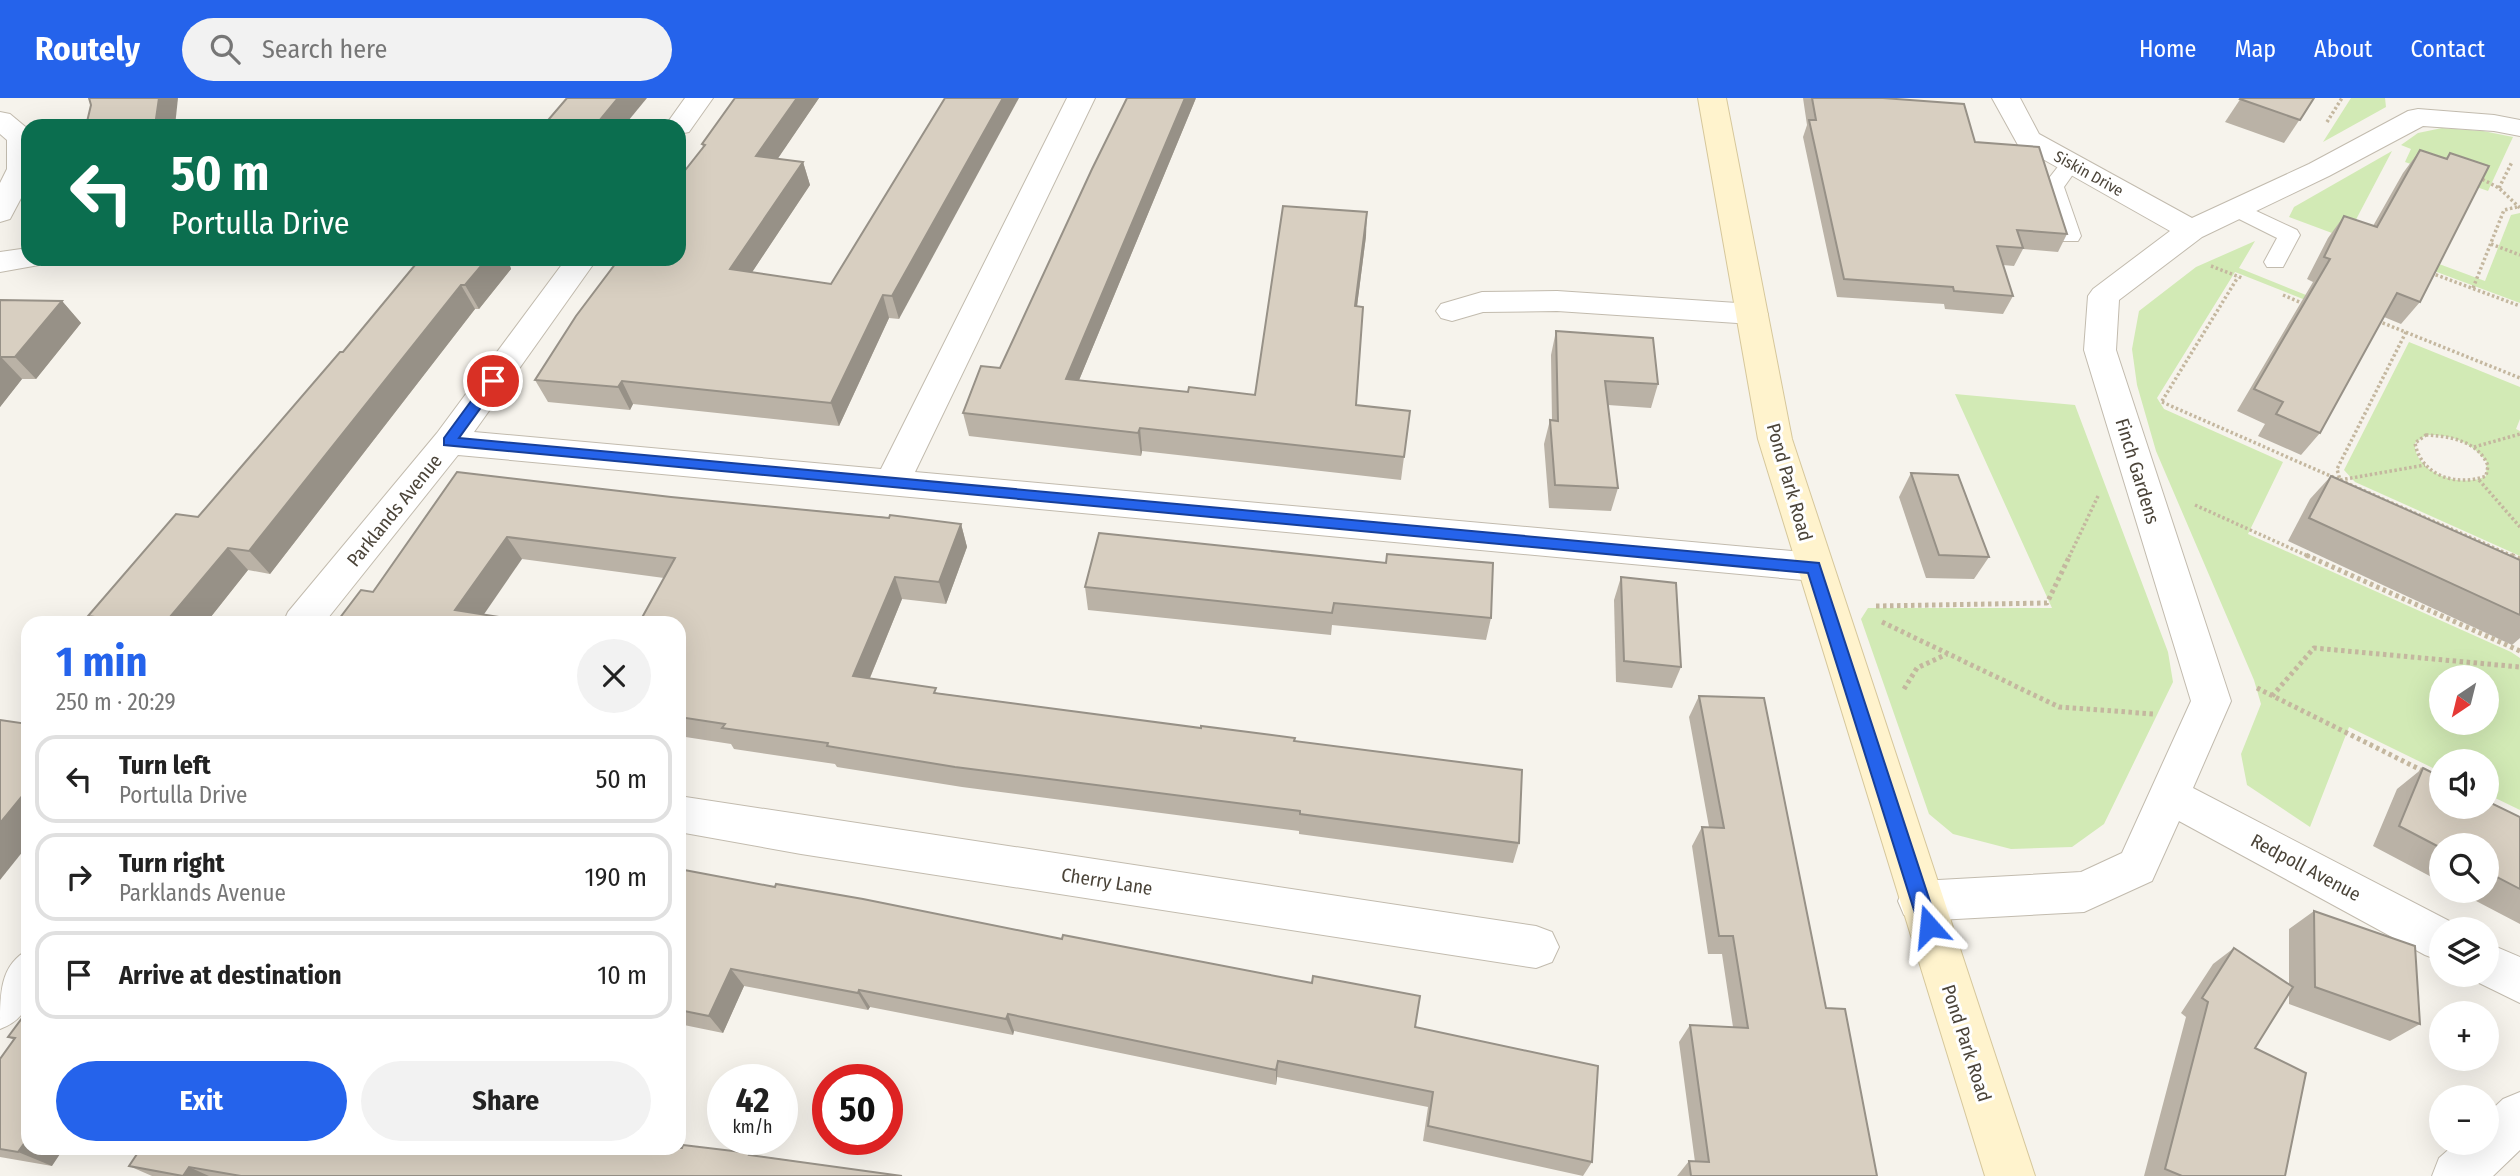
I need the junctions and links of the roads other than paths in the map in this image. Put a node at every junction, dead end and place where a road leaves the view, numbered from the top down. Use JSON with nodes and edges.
{"nodes":[{"id":1,"x":699,"y":98,"type":"edge"},
{"id":2,"x":1081,"y":98,"type":"edge"},
{"id":3,"x":1712,"y":98,"type":"edge"},
{"id":4,"x":2006,"y":98,"type":"edge"},
{"id":5,"x":2409,"y":108,"type":"edge"},
{"id":6,"x":684,"y":119,"type":"edge"},
{"id":7,"x":0,"y":120,"type":"edge"},
{"id":8,"x":21,"y":138,"type":"edge"},
{"id":9,"x":2517,"y":142,"type":"edge"},
{"id":10,"x":2071,"y":163,"type":"junction"},
{"id":11,"x":21,"y":171,"type":"edge"},
{"id":12,"x":2237,"y":209,"type":"junction"},
{"id":13,"x":0,"y":213,"type":"edge"},
{"id":14,"x":2070,"y":236,"type":"dead end"},
{"id":15,"x":2180,"y":239,"type":"junction"},
{"id":16,"x":21,"y":259,"type":"edge"},
{"id":17,"x":0,"y":262,"type":"edge"},
{"id":18,"x":2275,"y":262,"type":"dead end"},
{"id":19,"x":577,"y":266,"type":"edge"},
{"id":20,"x":1452,"y":311,"type":"dead end"},
{"id":21,"x":1752,"y":314,"type":"junction"},
{"id":22,"x":449,"y":442,"type":"junction"},
{"id":23,"x":892,"y":482,"type":"junction"},
{"id":24,"x":1829,"y":589,"type":"junction"},
{"id":25,"x":308,"y":616,"type":"edge"},
{"id":26,"x":2170,"y":796,"type":"junction"},
{"id":27,"x":686,"y":815,"type":"edge"},
{"id":28,"x":1920,"y":901,"type":"junction"},
{"id":29,"x":2429,"y":934,"type":"edge"},
{"id":30,"x":1536,"y":947,"type":"dead end"},
{"id":31,"x":2499,"y":970,"type":"edge"},
{"id":32,"x":21,"y":980,"type":"edge"},
{"id":33,"x":2520,"y":981,"type":"edge"},
{"id":34,"x":0,"y":1007,"type":"edge"},
{"id":35,"x":2520,"y":1116,"type":"edge"},
{"id":36,"x":2010,"y":1176,"type":"edge"},
{"id":37,"x":2457,"y":1176,"type":"edge"}],
"edges":[{"from":1,"to":6,"type":"street"},
{"from":2,"to":23,"type":"street"},
{"from":3,"to":21,"type":"main road","name":"Pond Park Road"},
{"from":4,"to":10,"type":"street","name":"Siskin Drive"},
{"from":5,"to":9,"type":"street","name":"Finch Gardens"},
{"from":5,"to":12,"type":"street","name":"Finch Gardens"},
{"from":7,"to":8,"type":"street"},
{"from":10,"to":14,"type":"lane"},
{"from":10,"to":15,"type":"street","name":"Siskin Drive"},
{"from":11,"to":13,"type":"street"},
{"from":12,"to":15,"type":"street","name":"Finch Gardens"},
{"from":12,"to":18,"type":"lane"},
{"from":15,"to":26,"type":"street","name":"Finch Gardens"},
{"from":16,"to":17,"type":"street"},
{"from":19,"to":22,"type":"street","name":"Parklands Avenue"},
{"from":20,"to":21,"type":"street"},
{"from":21,"to":24,"type":"main road","name":"Pond Park Road"},
{"from":22,"to":23,"type":"street"},
{"from":22,"to":25,"type":"street","name":"Parklands Avenue"},
{"from":23,"to":24,"type":"street"},
{"from":24,"to":28,"type":"main road","name":"Pond Park Road"},
{"from":26,"to":28,"type":"street","name":"Finch Gardens"},
{"from":26,"to":29,"type":"street","name":"Redpoll Avenue"},
{"from":27,"to":30,"type":"street","name":"Cherry Lane"},
{"from":28,"to":36,"type":"main road","name":"Pond Park Road"},
{"from":31,"to":33,"type":"street"},
{"from":32,"to":34,"type":"street"},
{"from":35,"to":37,"type":"street"}]}
